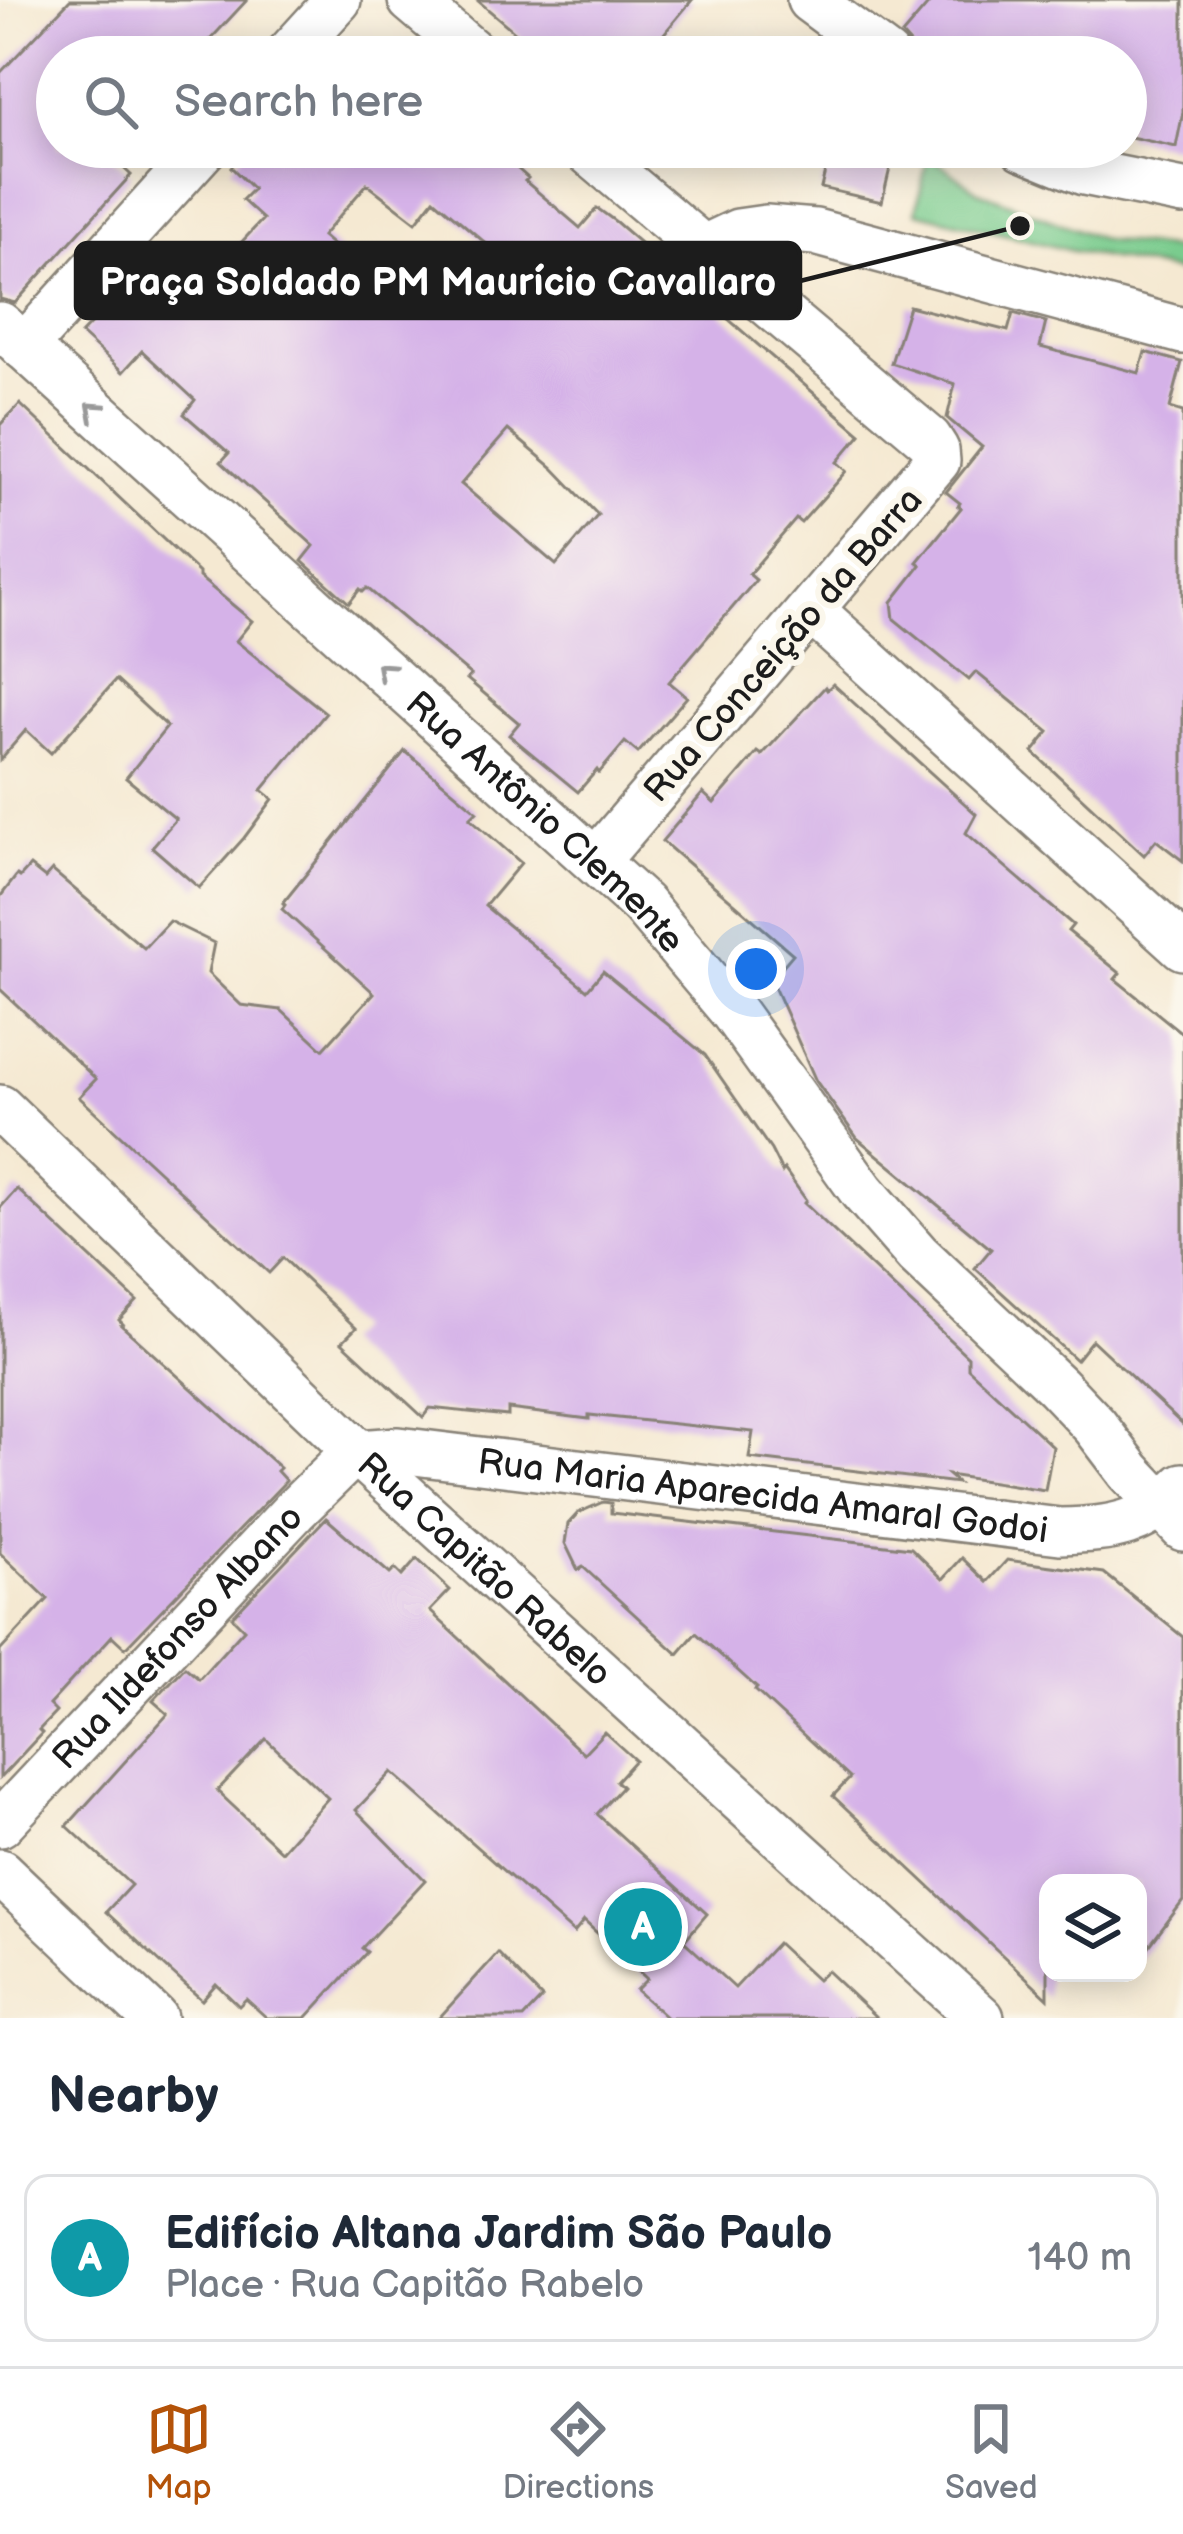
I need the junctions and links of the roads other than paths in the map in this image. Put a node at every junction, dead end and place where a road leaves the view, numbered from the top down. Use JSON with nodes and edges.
{"nodes":[{"id":1,"x":338,"y":0,"type":"edge"},
{"id":2,"x":412,"y":0,"type":"edge"},
{"id":3,"x":818,"y":2,"type":"edge"},
{"id":4,"x":305,"y":36,"type":"edge"},
{"id":5,"x":454,"y":36,"type":"edge"},
{"id":6,"x":861,"y":36,"type":"edge"},
{"id":7,"x":184,"y":168,"type":"edge"},
{"id":8,"x":608,"y":168,"type":"edge"},
{"id":9,"x":1074,"y":168,"type":"edge"},
{"id":10,"x":1183,"y":192,"type":"edge"},
{"id":11,"x":702,"y":249,"type":"junction"},
{"id":12,"x":1183,"y":331,"type":"edge"},
{"id":13,"x":12,"y":336,"type":"edge"},
{"id":14,"x":811,"y":610,"type":"junction"},
{"id":15,"x":596,"y":861,"type":"junction"},
{"id":16,"x":1183,"y":947,"type":"edge"},
{"id":17,"x":0,"y":1108,"type":"edge"},
{"id":18,"x":358,"y":1453,"type":"junction"},
{"id":19,"x":1176,"y":1507,"type":"edge"},
{"id":20,"x":0,"y":1824,"type":"edge"},
{"id":21,"x":0,"y":1872,"type":"edge"},
{"id":22,"x":154,"y":2018,"type":"edge"},
{"id":23,"x":981,"y":2018,"type":"edge"}],
"edges":[{"from":1,"to":4,"type":"street"},
{"from":2,"to":5,"type":"street"},
{"from":3,"to":6,"type":"street"},
{"from":7,"to":13,"type":"street"},
{"from":8,"to":11,"type":"street","name":"Rua Conceição da Barra"},
{"from":9,"to":10,"type":"street"},
{"from":11,"to":12,"type":"street"},
{"from":11,"to":14,"type":"street","name":"Rua Conceição da Barra"},
{"from":15,"to":13,"type":"street","name":"Rua Antônio Clemente","one_way":true},
{"from":14,"to":15,"type":"street","name":"Rua Conceição da Barra"},
{"from":14,"to":16,"type":"street"},
{"from":15,"to":19,"type":"street","name":"Rua Antônio Clemente"},
{"from":17,"to":18,"type":"street","name":"Rua Capitão Rabelo"},
{"from":18,"to":19,"type":"street","name":"Rua Maria Aparecida Amaral Godoi"},
{"from":18,"to":20,"type":"street","name":"Rua Ildefonso Albano"},
{"from":18,"to":23,"type":"street","name":"Rua Capitão Rabelo"},
{"from":21,"to":22,"type":"street"}]}
